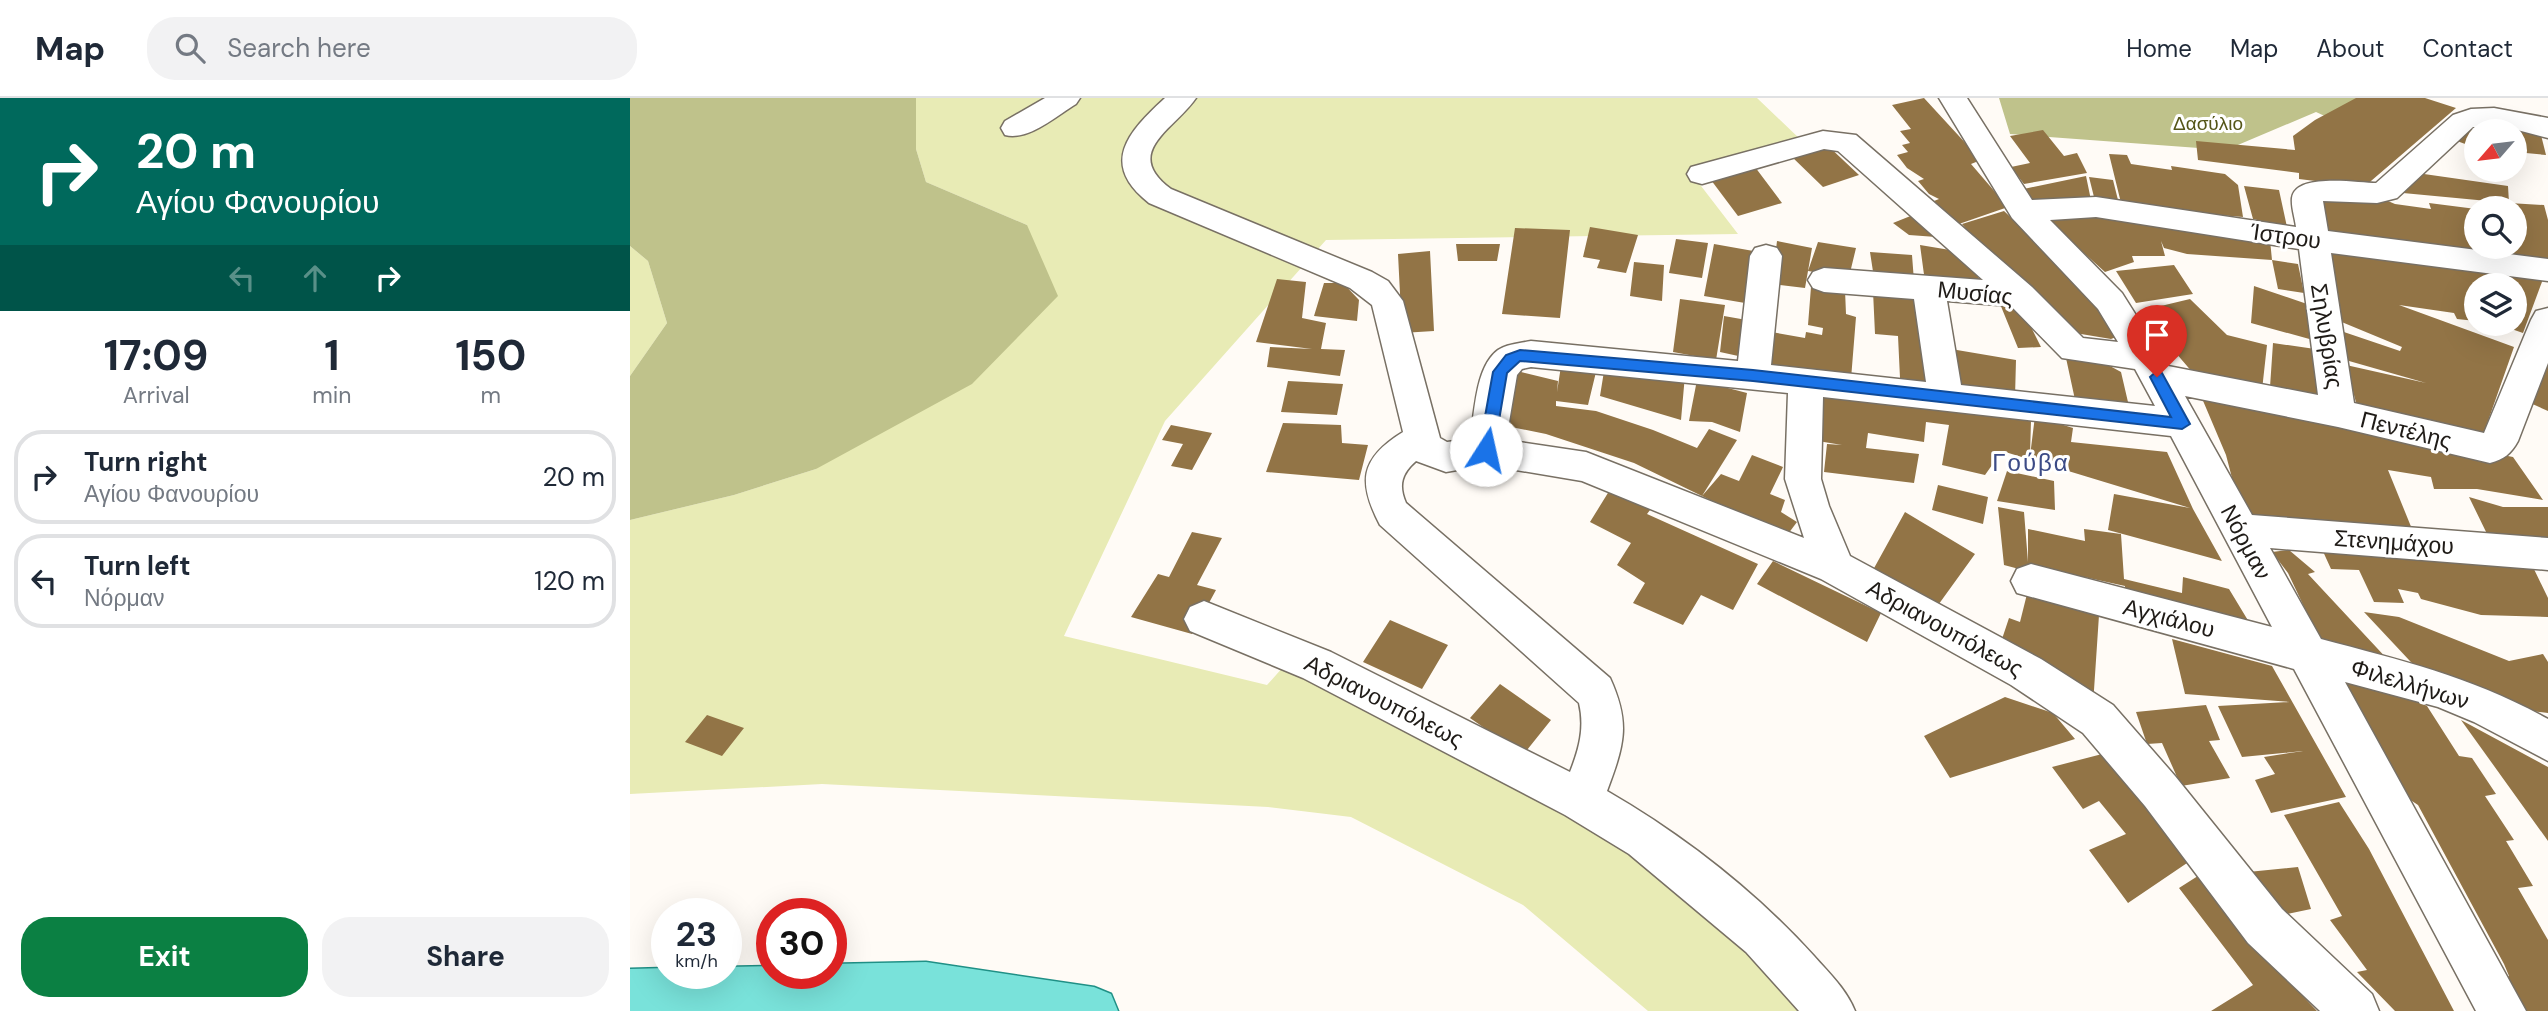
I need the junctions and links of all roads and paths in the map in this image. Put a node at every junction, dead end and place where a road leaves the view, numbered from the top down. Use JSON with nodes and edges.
{"nodes":[{"id":1,"x":1066,"y":98,"type":"edge"},
{"id":2,"x":1182,"y":98,"type":"edge"},
{"id":3,"x":1953,"y":98,"type":"edge"},
{"id":4,"x":1015,"y":128,"type":"dead end"},
{"id":5,"x":2548,"y":129,"type":"edge"},
{"id":6,"x":1702,"y":174,"type":"dead end"},
{"id":7,"x":2023,"y":211,"type":"junction"},
{"id":8,"x":2312,"y":240,"type":"junction"},
{"id":9,"x":1766,"y":256,"type":"dead end"},
{"id":10,"x":2548,"y":270,"type":"edge"},
{"id":11,"x":1824,"y":280,"type":"dead end"},
{"id":12,"x":1929,"y":288,"type":"junction"},
{"id":13,"x":2020,"y":295,"type":"junction"},
{"id":14,"x":2548,"y":320,"type":"edge"},
{"id":15,"x":2151,"y":367,"type":"junction"},
{"id":16,"x":1753,"y":376,"type":"junction"},
{"id":17,"x":1806,"y":383,"type":"junction"},
{"id":18,"x":1946,"y":399,"type":"junction"},
{"id":19,"x":2338,"y":413,"type":"junction"},
{"id":20,"x":2182,"y":424,"type":"junction"},
{"id":21,"x":1422,"y":438,"type":"junction"},
{"id":22,"x":1486,"y":450,"type":"junction"},
{"id":23,"x":2240,"y":530,"type":"junction"},
{"id":24,"x":2548,"y":554,"type":"edge"},
{"id":25,"x":1835,"y":567,"type":"junction"},
{"id":26,"x":2031,"y":581,"type":"dead end"},
{"id":27,"x":1204,"y":619,"type":"dead end"},
{"id":28,"x":2307,"y":655,"type":"junction"},
{"id":29,"x":2548,"y":741,"type":"edge"},
{"id":30,"x":1581,"y":800,"type":"junction"},
{"id":31,"x":630,"y":993,"type":"edge"},
{"id":32,"x":1094,"y":1011,"type":"edge"},
{"id":33,"x":1831,"y":1011,"type":"edge"},
{"id":34,"x":2355,"y":1011,"type":"edge"},
{"id":35,"x":2502,"y":1011,"type":"edge"}],
"edges":[{"from":1,"to":4,"type":"street"},
{"from":2,"to":21,"type":"street"},
{"from":3,"to":7,"type":"street","name":"Νόρμαν"},
{"from":5,"to":8,"type":"street","name":"Σηλυβρίας"},
{"from":6,"to":13,"type":"street"},
{"from":7,"to":8,"type":"street","name":"Ίστρου"},
{"from":7,"to":15,"type":"street","name":"Νόρμαν"},
{"from":8,"to":10,"type":"street","name":"Ίστρου"},
{"from":8,"to":19,"type":"street","name":"Σηλυβρίας"},
{"from":9,"to":16,"type":"street"},
{"from":11,"to":12,"type":"street","name":"Μυσίας"},
{"from":12,"to":13,"type":"street","name":"Μυσίας"},
{"from":12,"to":18,"type":"street"},
{"from":13,"to":15,"type":"street","name":"Μυσίας"},
{"from":14,"to":19,"type":"street","name":"Πεντέλης"},
{"from":15,"to":19,"type":"street","name":"Πεντέλης"},
{"from":15,"to":20,"type":"street","name":"Νόρμαν"},
{"from":16,"to":17,"type":"street"},
{"from":16,"to":22,"type":"street"},
{"from":17,"to":18,"type":"street"},
{"from":17,"to":25,"type":"street"},
{"from":18,"to":20,"type":"street"},
{"from":20,"to":23,"type":"street","name":"Νόρμαν"},
{"from":21,"to":22,"type":"street","name":"Αδριανουπόλεως"},
{"from":21,"to":30,"type":"street"},
{"from":22,"to":25,"type":"street","name":"Αδριανουπόλεως"},
{"from":23,"to":24,"type":"street","name":"Στενημάχου"},
{"from":23,"to":28,"type":"street","name":"Νόρμαν"},
{"from":25,"to":34,"type":"street","name":"Αδριανουπόλεως"},
{"from":26,"to":28,"type":"street","name":"Αγχιάλου"},
{"from":27,"to":30,"type":"street","name":"Αδριανουπόλεως"},
{"from":28,"to":29,"type":"street","name":"Φιλελλήνων"},
{"from":28,"to":35,"type":"street","name":"Νόρμαν"},
{"from":30,"to":33,"type":"street","name":"Αδριανουπόλεως"},
{"from":31,"to":32,"type":"main road"}]}
